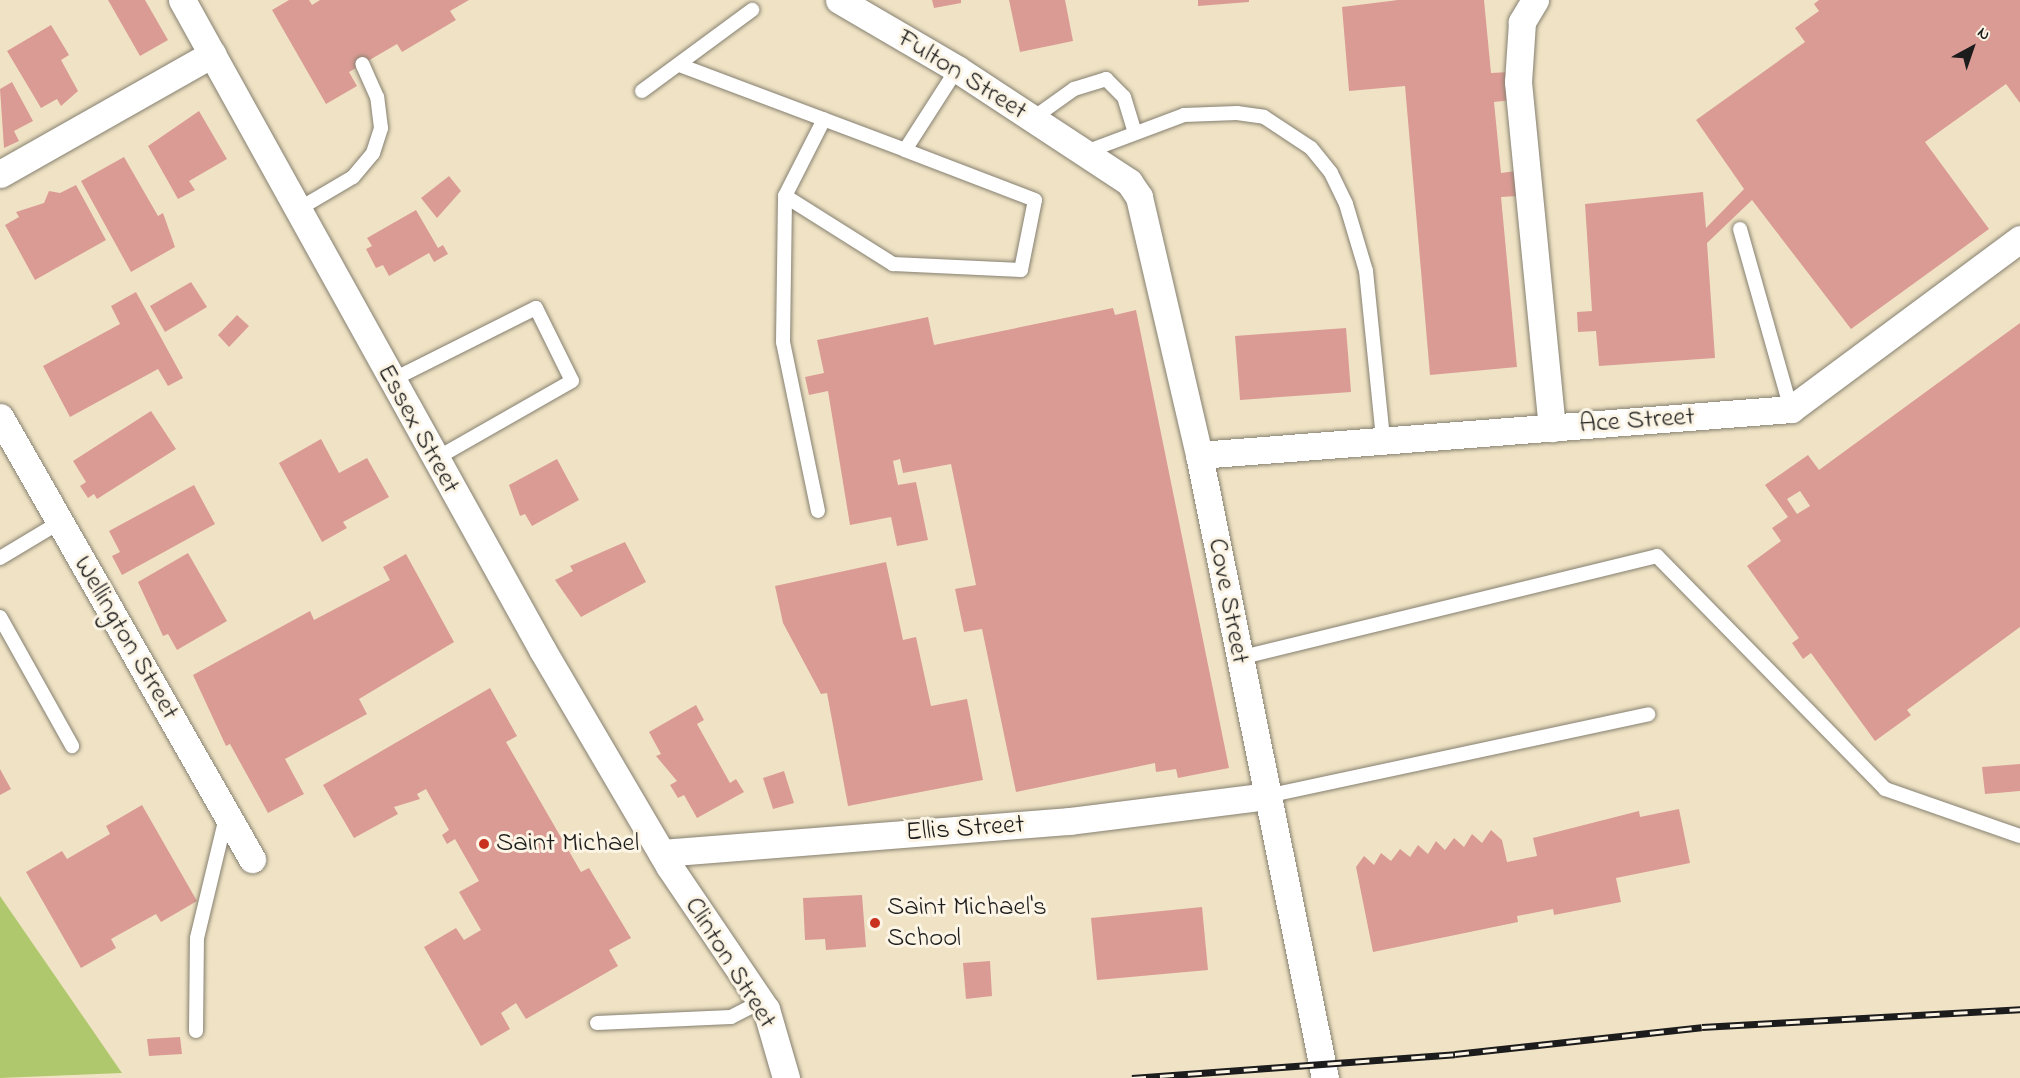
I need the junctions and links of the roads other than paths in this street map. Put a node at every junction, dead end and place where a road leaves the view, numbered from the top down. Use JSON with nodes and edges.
{"nodes":[{"id":1,"x":182,"y":0,"type":"edge"},
{"id":2,"x":839,"y":0,"type":"edge"},
{"id":3,"x":1535,"y":0,"type":"edge"},
{"id":4,"x":752,"y":10,"type":"dead end"},
{"id":5,"x":212,"y":54,"type":"junction"},
{"id":6,"x":363,"y":64,"type":"dead end"},
{"id":7,"x":682,"y":66,"type":"junction"},
{"id":8,"x":957,"y":69,"type":"junction"},
{"id":9,"x":642,"y":91,"type":"dead end"},
{"id":10,"x":824,"y":119,"type":"junction"},
{"id":11,"x":1032,"y":119,"type":"junction"},
{"id":12,"x":1135,"y":132,"type":"junction"},
{"id":13,"x":905,"y":150,"type":"junction"},
{"id":14,"x":1082,"y":154,"type":"junction"},
{"id":15,"x":0,"y":174,"type":"edge"},
{"id":16,"x":785,"y":196,"type":"junction"},
{"id":17,"x":297,"y":210,"type":"junction"},
{"id":18,"x":1740,"y":229,"type":"dead end"},
{"id":19,"x":2020,"y":239,"type":"edge"},
{"id":20,"x":390,"y":381,"type":"junction"},
{"id":21,"x":1791,"y":409,"type":"junction"},
{"id":22,"x":0,"y":417,"type":"edge"},
{"id":23,"x":1552,"y":428,"type":"junction"},
{"id":24,"x":1383,"y":438,"type":"junction"},
{"id":25,"x":1199,"y":455,"type":"junction"},
{"id":26,"x":435,"y":459,"type":"junction"},
{"id":27,"x":818,"y":512,"type":"dead end"},
{"id":28,"x":60,"y":522,"type":"junction"},
{"id":29,"x":0,"y":558,"type":"edge"},
{"id":30,"x":0,"y":617,"type":"edge"},
{"id":31,"x":1239,"y":658,"type":"junction"},
{"id":32,"x":1648,"y":714,"type":"dead end"},
{"id":33,"x":72,"y":746,"type":"dead end"},
{"id":34,"x":1268,"y":795,"type":"junction"},
{"id":35,"x":227,"y":815,"type":"junction"},
{"id":36,"x":2020,"y":836,"type":"edge"},
{"id":37,"x":662,"y":853,"type":"junction"},
{"id":38,"x":252,"y":859,"type":"dead end"},
{"id":39,"x":761,"y":1002,"type":"junction"},
{"id":40,"x":597,"y":1023,"type":"dead end"},
{"id":41,"x":196,"y":1031,"type":"dead end"},
{"id":42,"x":786,"y":1078,"type":"edge"},
{"id":43,"x":1325,"y":1078,"type":"edge"}],
"edges":[{"from":1,"to":5,"type":"street","name":"Essex Street"},
{"from":2,"to":8,"type":"street","name":"Fulton Street"},
{"from":3,"to":23,"type":"street"},
{"from":4,"to":7,"type":"lane"},
{"from":5,"to":15,"type":"street"},
{"from":5,"to":17,"type":"street","name":"Essex Street"},
{"from":6,"to":17,"type":"lane"},
{"from":7,"to":9,"type":"lane"},
{"from":7,"to":10,"type":"lane"},
{"from":8,"to":11,"type":"street","name":"Fulton Street"},
{"from":8,"to":13,"type":"lane"},
{"from":10,"to":13,"type":"lane"},
{"from":10,"to":16,"type":"lane"},
{"from":11,"to":12,"type":"lane"},
{"from":11,"to":14,"type":"street","name":"Fulton Street"},
{"from":12,"to":14,"type":"lane"},
{"from":12,"to":24,"type":"lane"},
{"from":13,"to":16,"type":"lane"},
{"from":14,"to":25,"type":"street","name":"Cove Street"},
{"from":16,"to":27,"type":"lane"},
{"from":17,"to":20,"type":"street","name":"Essex Street"},
{"from":18,"to":21,"type":"lane"},
{"from":19,"to":21,"type":"street"},
{"from":20,"to":26,"type":"street","name":"Essex Street"},
{"from":20,"to":26,"type":"lane"},
{"from":21,"to":23,"type":"street","name":"Ace Street"},
{"from":22,"to":28,"type":"street","name":"Wellington Street"},
{"from":23,"to":24,"type":"street","name":"Ace Street"},
{"from":24,"to":25,"type":"street","name":"Ace Street"},
{"from":25,"to":31,"type":"street","name":"Cove Street"},
{"from":26,"to":37,"type":"street","name":"Essex Street"},
{"from":28,"to":29,"type":"lane"},
{"from":28,"to":35,"type":"street","name":"Wellington Street"},
{"from":30,"to":33,"type":"lane"},
{"from":31,"to":34,"type":"street","name":"Cove Street"},
{"from":31,"to":36,"type":"lane"},
{"from":32,"to":34,"type":"lane"},
{"from":34,"to":37,"type":"street","name":"Ellis Street"},
{"from":34,"to":43,"type":"street","name":"Cove Street"},
{"from":35,"to":38,"type":"street","name":"Wellington Street"},
{"from":35,"to":41,"type":"lane"},
{"from":37,"to":39,"type":"street","name":"Clinton Street"},
{"from":39,"to":40,"type":"lane"},
{"from":39,"to":42,"type":"street","name":"Clinton Street"}]}
